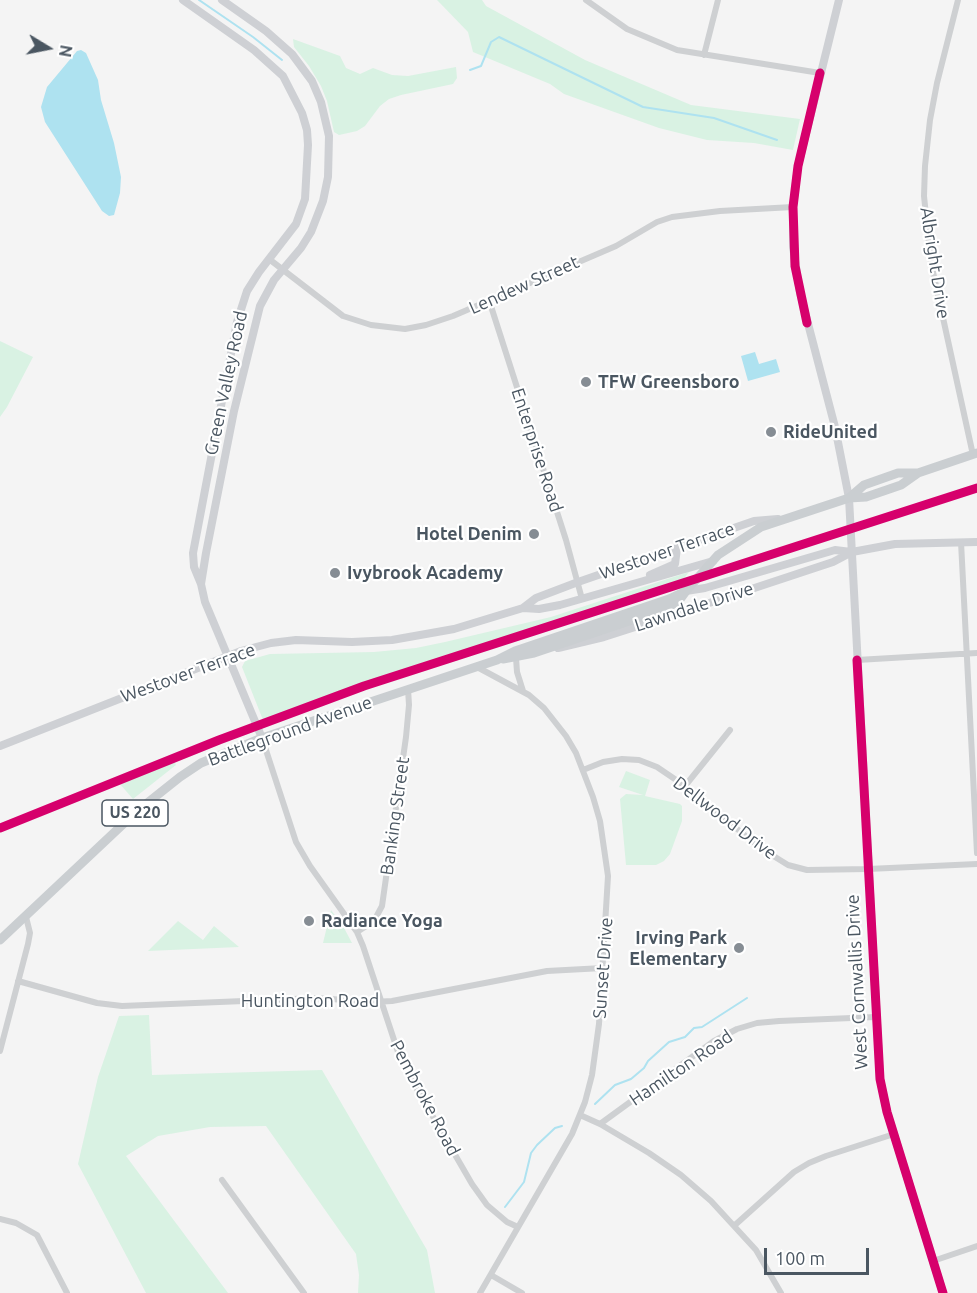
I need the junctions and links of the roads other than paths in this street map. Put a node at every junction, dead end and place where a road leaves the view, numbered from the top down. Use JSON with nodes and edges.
{"nodes":[{"id":1,"x":183,"y":0,"type":"edge"},
{"id":2,"x":222,"y":0,"type":"edge"},
{"id":3,"x":586,"y":0,"type":"edge"},
{"id":4,"x":718,"y":0,"type":"edge"},
{"id":5,"x":839,"y":0,"type":"edge"},
{"id":6,"x":958,"y":0,"type":"edge"},
{"id":7,"x":704,"y":55,"type":"junction"},
{"id":8,"x":820,"y":73,"type":"junction"},
{"id":9,"x":793,"y":207,"type":"junction"},
{"id":10,"x":269,"y":259,"type":"junction"},
{"id":11,"x":283,"y":270,"type":"junction"},
{"id":12,"x":489,"y":300,"type":"junction"},
{"id":13,"x":975,"y":454,"type":"edge"},
{"id":14,"x":849,"y":498,"type":"junction"},
{"id":15,"x":782,"y":519,"type":"junction"},
{"id":16,"x":961,"y":542,"type":"junction"},
{"id":17,"x":977,"y":542,"type":"edge"},
{"id":18,"x":677,"y":548,"type":"junction"},
{"id":19,"x":852,"y":552,"type":"junction"},
{"id":20,"x":713,"y":561,"type":"junction"},
{"id":21,"x":578,"y":582,"type":"junction"},
{"id":22,"x":201,"y":584,"type":"junction"},
{"id":23,"x":628,"y":586,"type":"junction"},
{"id":24,"x":686,"y":591,"type":"junction"},
{"id":25,"x":582,"y":599,"type":"junction"},
{"id":26,"x":523,"y":608,"type":"junction"},
{"id":27,"x":534,"y":653,"type":"junction"},
{"id":28,"x":977,"y":653,"type":"edge"},
{"id":29,"x":967,"y":654,"type":"junction"},
{"id":30,"x":228,"y":657,"type":"junction"},
{"id":31,"x":516,"y":658,"type":"junction"},
{"id":32,"x":497,"y":660,"type":"junction"},
{"id":33,"x":857,"y":660,"type":"junction"},
{"id":34,"x":477,"y":667,"type":"junction"},
{"id":35,"x":408,"y":688,"type":"junction"},
{"id":36,"x":523,"y":691,"type":"junction"},
{"id":37,"x":730,"y":730,"type":"dead end"},
{"id":38,"x":262,"y":738,"type":"junction"},
{"id":39,"x":0,"y":746,"type":"edge"},
{"id":40,"x":583,"y":770,"type":"junction"},
{"id":41,"x":685,"y":786,"type":"junction"},
{"id":42,"x":977,"y":853,"type":"edge"},
{"id":43,"x":977,"y":864,"type":"edge"},
{"id":44,"x":868,"y":869,"type":"junction"},
{"id":45,"x":26,"y":917,"type":"junction"},
{"id":46,"x":357,"y":932,"type":"junction"},
{"id":47,"x":0,"y":940,"type":"edge"},
{"id":48,"x":603,"y":968,"type":"junction"},
{"id":49,"x":18,"y":981,"type":"junction"},
{"id":50,"x":382,"y":1001,"type":"junction"},
{"id":51,"x":876,"y":1017,"type":"junction"},
{"id":52,"x":0,"y":1050,"type":"edge"},
{"id":53,"x":580,"y":1115,"type":"junction"},
{"id":54,"x":600,"y":1124,"type":"junction"},
{"id":55,"x":894,"y":1134,"type":"junction"},
{"id":56,"x":222,"y":1180,"type":"dead end"},
{"id":57,"x":0,"y":1219,"type":"edge"},
{"id":58,"x":735,"y":1224,"type":"junction"},
{"id":59,"x":518,"y":1227,"type":"junction"},
{"id":60,"x":977,"y":1246,"type":"edge"},
{"id":61,"x":933,"y":1261,"type":"junction"},
{"id":62,"x":491,"y":1275,"type":"junction"},
{"id":63,"x":67,"y":1293,"type":"edge"},
{"id":64,"x":304,"y":1293,"type":"edge"},
{"id":65,"x":480,"y":1293,"type":"edge"},
{"id":66,"x":522,"y":1293,"type":"edge"},
{"id":67,"x":781,"y":1293,"type":"edge"},
{"id":68,"x":943,"y":1293,"type":"edge"}],
"edges":[{"from":1,"to":10,"type":"main road","name":"Green Valley Road"},
{"from":2,"to":11,"type":"main road","name":"Green Valley Road"},
{"from":3,"to":7,"type":"street"},
{"from":4,"to":7,"type":"street"},
{"from":5,"to":8,"type":"main road","name":"West Cornwallis Drive"},
{"from":6,"to":13,"type":"street","name":"Albright Drive"},
{"from":7,"to":8,"type":"street"},
{"from":8,"to":9,"type":"main road","name":"West Cornwallis Drive"},
{"from":9,"to":12,"type":"street","name":"Lendew Street"},
{"from":9,"to":14,"type":"main road","name":"West Cornwallis Drive"},
{"from":10,"to":11,"type":"street","name":"Lendew Street"},
{"from":10,"to":22,"type":"main road","name":"Green Valley Road"},
{"from":11,"to":12,"type":"street","name":"Lendew Street"},
{"from":11,"to":22,"type":"main road","name":"Green Valley Road"},
{"from":12,"to":21,"type":"street","name":"Enterprise Road"},
{"from":13,"to":14,"type":"main road","name":"Battleground Avenue","number":"US 220"},
{"from":14,"to":15,"type":"main road","name":"Battleground Avenue","number":"US 220"},
{"from":14,"to":19,"type":"main road","name":"West Cornwallis Drive"},
{"from":15,"to":18,"type":"main road","name":"Westover Terrace"},
{"from":15,"to":20,"type":"main road","name":"Battleground Avenue","number":"US 220"},
{"from":16,"to":17,"type":"main road","name":"Lawndale Drive"},
{"from":16,"to":19,"type":"main road","name":"Lawndale Drive"},
{"from":16,"to":29,"type":"street"},
{"from":18,"to":21,"type":"main road","name":"Westover Terrace"},
{"from":18,"to":23,"type":"main road"},
{"from":19,"to":24,"type":"main road","name":"Lawndale Drive"},
{"from":19,"to":27,"type":"main road","name":"Lawndale Drive"},
{"from":19,"to":33,"type":"main road","name":"West Cornwallis Drive"},
{"from":20,"to":23,"type":"main road","name":"Westover Terrace"},
{"from":20,"to":24,"type":"main road","name":"Battleground Avenue","number":"US 220"},
{"from":21,"to":25,"type":"street","name":"Enterprise Road"},
{"from":21,"to":26,"type":"main road","name":"Westover Terrace"},
{"from":22,"to":30,"type":"main road","name":"Green Valley Road"},
{"from":23,"to":25,"type":"main road","name":"Westover Terrace"},
{"from":24,"to":27,"type":"main road","name":"Battleground Avenue"},
{"from":24,"to":32,"type":"main road","name":"Battleground Avenue","number":"US 220"},
{"from":25,"to":26,"type":"main road","name":"Westover Terrace"},
{"from":26,"to":30,"type":"main road","name":"Westover Terrace"},
{"from":27,"to":31,"type":"main road","name":"Battleground Avenue","number":"US 220"},
{"from":28,"to":29,"type":"street"},
{"from":29,"to":33,"type":"street"},
{"from":29,"to":42,"type":"street"},
{"from":30,"to":38,"type":"main road","name":"Pembroke Road"},
{"from":30,"to":39,"type":"main road","name":"Westover Terrace"},
{"from":31,"to":32,"type":"main road","name":"Battleground Avenue","number":"US 220"},
{"from":31,"to":36,"type":"street"},
{"from":32,"to":34,"type":"main road","name":"Battleground Avenue","number":"US 220"},
{"from":33,"to":44,"type":"main road","name":"West Cornwallis Drive"},
{"from":34,"to":35,"type":"main road","name":"Battleground Avenue","number":"US 220"},
{"from":34,"to":36,"type":"street","name":"Sunset Drive"},
{"from":35,"to":38,"type":"main road","name":"Battleground Avenue","number":"US 220"},
{"from":35,"to":46,"type":"street","name":"Banking Street"},
{"from":36,"to":40,"type":"street","name":"Sunset Drive"},
{"from":37,"to":41,"type":"street"},
{"from":38,"to":45,"type":"main road","name":"Battleground Avenue","number":"US 220"},
{"from":38,"to":46,"type":"street","name":"Pembroke Road"},
{"from":40,"to":41,"type":"street","name":"Dellwood Drive"},
{"from":40,"to":48,"type":"street","name":"Sunset Drive"},
{"from":41,"to":44,"type":"street","name":"Dellwood Drive"},
{"from":43,"to":44,"type":"street","name":"Dellwood Drive"},
{"from":44,"to":51,"type":"main road","name":"West Cornwallis Drive"},
{"from":45,"to":47,"type":"main road","name":"Battleground Avenue","number":"US 220"},
{"from":45,"to":49,"type":"street"},
{"from":46,"to":50,"type":"street","name":"Pembroke Road"},
{"from":48,"to":50,"type":"street","name":"Huntington Road"},
{"from":48,"to":53,"type":"street","name":"Sunset Drive"},
{"from":49,"to":50,"type":"street","name":"Huntington Road"},
{"from":49,"to":52,"type":"street"},
{"from":50,"to":59,"type":"street","name":"Pembroke Road"},
{"from":51,"to":54,"type":"street","name":"Hamilton Road"},
{"from":51,"to":55,"type":"main road","name":"West Cornwallis Drive"},
{"from":53,"to":54,"type":"street"},
{"from":53,"to":59,"type":"street","name":"Sunset Drive"},
{"from":54,"to":58,"type":"street"},
{"from":55,"to":58,"type":"street"},
{"from":55,"to":61,"type":"main road","name":"West Cornwallis Drive"},
{"from":56,"to":64,"type":"street"},
{"from":57,"to":63,"type":"street"},
{"from":58,"to":67,"type":"street"},
{"from":59,"to":62,"type":"street","name":"Sunset Drive"},
{"from":60,"to":61,"type":"street"},
{"from":61,"to":68,"type":"main road","name":"West Cornwallis Drive"},
{"from":62,"to":65,"type":"street","name":"Sunset Drive"},
{"from":62,"to":66,"type":"street"}]}
